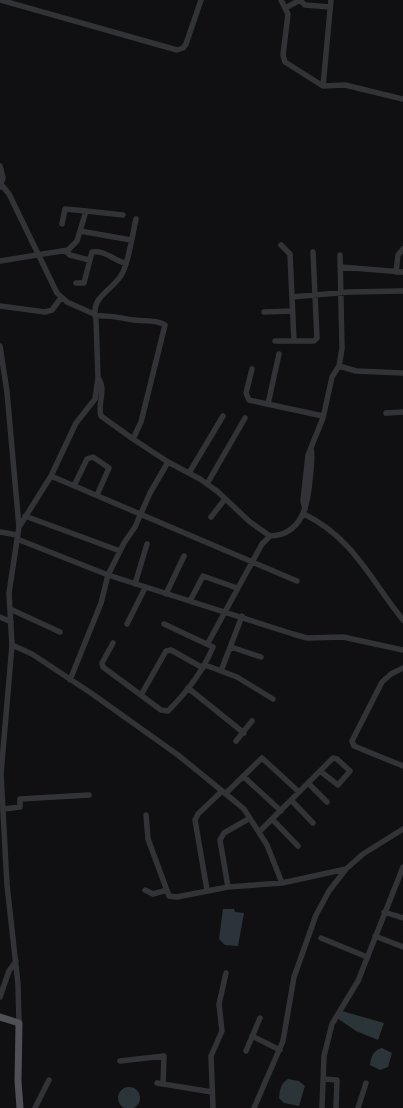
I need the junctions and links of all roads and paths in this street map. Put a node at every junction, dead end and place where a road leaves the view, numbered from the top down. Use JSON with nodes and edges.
{"nodes":[{"id":1,"x":0,"y":0,"type":"edge"},
{"id":2,"x":201,"y":0,"type":"edge"},
{"id":3,"x":281,"y":0,"type":"edge"},
{"id":4,"x":331,"y":0,"type":"edge"},
{"id":5,"x":330,"y":7,"type":"junction"},
{"id":6,"x":287,"y":8,"type":"junction"},
{"id":7,"x":323,"y":86,"type":"junction"},
{"id":8,"x":403,"y":99,"type":"edge"},
{"id":9,"x":0,"y":166,"type":"edge"},
{"id":10,"x":1,"y":185,"type":"edge"},
{"id":11,"x":86,"y":211,"type":"junction"},
{"id":12,"x":123,"y":215,"type":"dead end"},
{"id":13,"x":136,"y":219,"type":"dead end"},
{"id":14,"x":62,"y":224,"type":"dead end"},
{"id":15,"x":80,"y":231,"type":"junction"},
{"id":16,"x":131,"y":240,"type":"junction"},
{"id":17,"x":281,"y":245,"type":"dead end"},
{"id":18,"x":403,"y":249,"type":"edge"},
{"id":19,"x":65,"y":251,"type":"junction"},
{"id":20,"x":313,"y":252,"type":"dead end"},
{"id":21,"x":340,"y":255,"type":"dead end"},
{"id":22,"x":38,"y":256,"type":"junction"},
{"id":23,"x":89,"y":260,"type":"junction"},
{"id":24,"x":0,"y":261,"type":"edge"},
{"id":25,"x":125,"y":263,"type":"junction"},
{"id":26,"x":340,"y":267,"type":"junction"},
{"id":27,"x":400,"y":272,"type":"edge"},
{"id":28,"x":76,"y":283,"type":"dead end"},
{"id":29,"x":403,"y":290,"type":"edge"},
{"id":30,"x":341,"y":293,"type":"junction"},
{"id":31,"x":315,"y":296,"type":"junction"},
{"id":32,"x":292,"y":297,"type":"junction"},
{"id":33,"x":61,"y":298,"type":"junction"},
{"id":34,"x":0,"y":306,"type":"edge"},
{"id":35,"x":292,"y":311,"type":"junction"},
{"id":36,"x":264,"y":312,"type":"dead end"},
{"id":37,"x":95,"y":315,"type":"junction"},
{"id":38,"x":275,"y":341,"type":"dead end"},
{"id":39,"x":294,"y":341,"type":"junction"},
{"id":40,"x":0,"y":346,"type":"edge"},
{"id":41,"x":280,"y":354,"type":"dead end"},
{"id":42,"x":339,"y":366,"type":"junction"},
{"id":43,"x":252,"y":369,"type":"dead end"},
{"id":44,"x":403,"y":373,"type":"edge"},
{"id":45,"x":98,"y":378,"type":"junction"},
{"id":46,"x":268,"y":404,"type":"junction"},
{"id":47,"x":403,"y":412,"type":"edge"},
{"id":48,"x":386,"y":413,"type":"dead end"},
{"id":49,"x":223,"y":416,"type":"dead end"},
{"id":50,"x":323,"y":416,"type":"junction"},
{"id":51,"x":244,"y":418,"type":"dead end"},
{"id":52,"x":133,"y":439,"type":"junction"},
{"id":53,"x":168,"y":462,"type":"junction"},
{"id":54,"x":189,"y":473,"type":"junction"},
{"id":55,"x":51,"y":476,"type":"junction"},
{"id":56,"x":207,"y":484,"type":"junction"},
{"id":57,"x":74,"y":486,"type":"junction"},
{"id":58,"x":97,"y":495,"type":"junction"},
{"id":59,"x":225,"y":499,"type":"junction"},
{"id":60,"x":305,"y":512,"type":"junction"},
{"id":61,"x":141,"y":514,"type":"junction"},
{"id":62,"x":25,"y":516,"type":"junction"},
{"id":63,"x":211,"y":517,"type":"dead end"},
{"id":64,"x":18,"y":527,"type":"junction"},
{"id":65,"x":0,"y":532,"type":"edge"},
{"id":66,"x":270,"y":536,"type":"junction"},
{"id":67,"x":17,"y":537,"type":"junction"},
{"id":68,"x":147,"y":544,"type":"dead end"},
{"id":69,"x":120,"y":552,"type":"junction"},
{"id":70,"x":184,"y":556,"type":"dead end"},
{"id":71,"x":251,"y":562,"type":"junction"},
{"id":72,"x":108,"y":576,"type":"junction"},
{"id":73,"x":297,"y":582,"type":"dead end"},
{"id":74,"x":135,"y":584,"type":"junction"},
{"id":75,"x":145,"y":588,"type":"junction"},
{"id":76,"x":237,"y":588,"type":"junction"},
{"id":77,"x":166,"y":594,"type":"junction"},
{"id":78,"x":190,"y":601,"type":"junction"},
{"id":79,"x":10,"y":609,"type":"junction"},
{"id":80,"x":226,"y":612,"type":"junction"},
{"id":81,"x":242,"y":616,"type":"junction"},
{"id":82,"x":402,"y":616,"type":"edge"},
{"id":83,"x":0,"y":617,"type":"edge"},
{"id":84,"x":11,"y":622,"type":"junction"},
{"id":85,"x":127,"y":624,"type":"dead end"},
{"id":86,"x":164,"y":624,"type":"dead end"},
{"id":87,"x":60,"y":632,"type":"dead end"},
{"id":88,"x":113,"y":643,"type":"dead end"},
{"id":89,"x":208,"y":643,"type":"junction"},
{"id":90,"x":12,"y":645,"type":"junction"},
{"id":91,"x":231,"y":647,"type":"junction"},
{"id":92,"x":403,"y":650,"type":"edge"},
{"id":93,"x":261,"y":657,"type":"dead end"},
{"id":94,"x":204,"y":666,"type":"junction"},
{"id":95,"x":403,"y":668,"type":"edge"},
{"id":96,"x":220,"y":671,"type":"junction"},
{"id":97,"x":70,"y":680,"type":"junction"},
{"id":98,"x":188,"y":688,"type":"junction"},
{"id":99,"x":141,"y":695,"type":"junction"},
{"id":100,"x":273,"y":699,"type":"dead end"},
{"id":101,"x":252,"y":721,"type":"dead end"},
{"id":102,"x":244,"y":733,"type":"junction"},
{"id":103,"x":236,"y":741,"type":"dead end"},
{"id":104,"x":1,"y":754,"type":"edge"},
{"id":105,"x":403,"y":766,"type":"edge"},
{"id":106,"x":320,"y":771,"type":"junction"},
{"id":107,"x":243,"y":776,"type":"junction"},
{"id":108,"x":308,"y":783,"type":"junction"},
{"id":109,"x":224,"y":792,"type":"junction"},
{"id":110,"x":299,"y":792,"type":"junction"},
{"id":111,"x":88,"y":795,"type":"dead end"},
{"id":112,"x":291,"y":800,"type":"junction"},
{"id":113,"x":327,"y":802,"type":"dead end"},
{"id":114,"x":4,"y":809,"type":"junction"},
{"id":115,"x":281,"y":811,"type":"junction"},
{"id":116,"x":146,"y":815,"type":"dead end"},
{"id":117,"x":250,"y":818,"type":"junction"},
{"id":118,"x":272,"y":819,"type":"junction"},
{"id":119,"x":313,"y":823,"type":"dead end"},
{"id":120,"x":403,"y":828,"type":"edge"},
{"id":121,"x":260,"y":832,"type":"junction"},
{"id":122,"x":298,"y":846,"type":"dead end"},
{"id":123,"x":403,"y":866,"type":"edge"},
{"id":124,"x":346,"y":869,"type":"junction"},
{"id":125,"x":3,"y":882,"type":"edge"},
{"id":126,"x":282,"y":883,"type":"junction"},
{"id":127,"x":228,"y":888,"type":"junction"},
{"id":128,"x":144,"y":890,"type":"dead end"},
{"id":129,"x":167,"y":890,"type":"junction"},
{"id":130,"x":207,"y":890,"type":"junction"},
{"id":131,"x":384,"y":912,"type":"junction"},
{"id":132,"x":403,"y":918,"type":"edge"},
{"id":133,"x":374,"y":936,"type":"junction"},
{"id":134,"x":321,"y":938,"type":"dead end"},
{"id":135,"x":403,"y":947,"type":"edge"},
{"id":136,"x":367,"y":957,"type":"junction"},
{"id":137,"x":16,"y":961,"type":"junction"},
{"id":138,"x":226,"y":973,"type":"dead end"},
{"id":139,"x":0,"y":997,"type":"edge"},
{"id":140,"x":0,"y":1017,"type":"edge"},
{"id":141,"x":260,"y":1018,"type":"dead end"},
{"id":142,"x":19,"y":1023,"type":"junction"},
{"id":143,"x":252,"y":1036,"type":"junction"},
{"id":144,"x":280,"y":1050,"type":"junction"},
{"id":145,"x":246,"y":1051,"type":"dead end"},
{"id":146,"x":120,"y":1061,"type":"dead end"},
{"id":147,"x":324,"y":1079,"type":"junction"},
{"id":148,"x":49,"y":1080,"type":"dead end"},
{"id":149,"x":366,"y":1083,"type":"dead end"},
{"id":150,"x":212,"y":1092,"type":"junction"},
{"id":151,"x":20,"y":1108,"type":"edge"},
{"id":152,"x":35,"y":1108,"type":"edge"},
{"id":153,"x":213,"y":1108,"type":"edge"},
{"id":154,"x":254,"y":1108,"type":"edge"},
{"id":155,"x":322,"y":1108,"type":"edge"},
{"id":156,"x":336,"y":1108,"type":"edge"},
{"id":157,"x":358,"y":1108,"type":"edge"}],
"edges":[{"from":1,"to":2,"type":"street"},
{"from":3,"to":6,"type":"street"},
{"from":4,"to":5,"type":"street"},
{"from":5,"to":6,"type":"street"},
{"from":5,"to":7,"type":"street"},
{"from":6,"to":7,"type":"street"},
{"from":7,"to":8,"type":"street"},
{"from":9,"to":10,"type":"street"},
{"from":10,"to":22,"type":"street"},
{"from":11,"to":12,"type":"street"},
{"from":11,"to":14,"type":"street"},
{"from":11,"to":15,"type":"street"},
{"from":13,"to":16,"type":"street"},
{"from":15,"to":16,"type":"street"},
{"from":15,"to":19,"type":"street"},
{"from":16,"to":25,"type":"street"},
{"from":17,"to":32,"type":"street"},
{"from":18,"to":27,"type":"street"},
{"from":19,"to":22,"type":"street"},
{"from":19,"to":23,"type":"street"},
{"from":20,"to":31,"type":"street"},
{"from":21,"to":26,"type":"street"},
{"from":22,"to":24,"type":"street"},
{"from":22,"to":33,"type":"street"},
{"from":23,"to":25,"type":"street"},
{"from":23,"to":28,"type":"street"},
{"from":25,"to":37,"type":"street"},
{"from":26,"to":27,"type":"street"},
{"from":26,"to":30,"type":"street"},
{"from":29,"to":30,"type":"street"},
{"from":30,"to":31,"type":"street"},
{"from":30,"to":42,"type":"street"},
{"from":31,"to":32,"type":"street"},
{"from":31,"to":39,"type":"street"},
{"from":32,"to":35,"type":"street"},
{"from":33,"to":34,"type":"street"},
{"from":33,"to":37,"type":"street"},
{"from":35,"to":36,"type":"street"},
{"from":35,"to":39,"type":"street"},
{"from":37,"to":45,"type":"street"},
{"from":37,"to":52,"type":"street"},
{"from":38,"to":39,"type":"street"},
{"from":40,"to":64,"type":"street"},
{"from":41,"to":46,"type":"street"},
{"from":42,"to":44,"type":"street"},
{"from":42,"to":50,"type":"street"},
{"from":43,"to":46,"type":"street"},
{"from":45,"to":52,"type":"street"},
{"from":45,"to":55,"type":"street"},
{"from":46,"to":50,"type":"street"},
{"from":47,"to":48,"type":"street"},
{"from":49,"to":54,"type":"street"},
{"from":50,"to":60,"type":"street"},
{"from":51,"to":56,"type":"street"},
{"from":52,"to":53,"type":"street"},
{"from":53,"to":54,"type":"street"},
{"from":53,"to":61,"type":"street"},
{"from":54,"to":56,"type":"street"},
{"from":55,"to":57,"type":"street"},
{"from":55,"to":62,"type":"street"},
{"from":56,"to":59,"type":"street"},
{"from":57,"to":58,"type":"street"},
{"from":57,"to":58,"type":"street"},
{"from":58,"to":61,"type":"street"},
{"from":59,"to":63,"type":"street"},
{"from":59,"to":66,"type":"street"},
{"from":60,"to":66,"type":"street"},
{"from":60,"to":82,"type":"street"},
{"from":61,"to":69,"type":"street"},
{"from":61,"to":71,"type":"street"},
{"from":62,"to":64,"type":"street"},
{"from":62,"to":69,"type":"street"},
{"from":64,"to":67,"type":"street"},
{"from":65,"to":67,"type":"street"},
{"from":66,"to":71,"type":"street"},
{"from":67,"to":72,"type":"street"},
{"from":67,"to":79,"type":"street"},
{"from":68,"to":74,"type":"street"},
{"from":69,"to":72,"type":"street"},
{"from":70,"to":77,"type":"street"},
{"from":71,"to":73,"type":"street"},
{"from":71,"to":76,"type":"street"},
{"from":72,"to":74,"type":"street"},
{"from":72,"to":97,"type":"street"},
{"from":74,"to":75,"type":"street"},
{"from":75,"to":77,"type":"street"},
{"from":75,"to":85,"type":"street"},
{"from":76,"to":78,"type":"street"},
{"from":76,"to":80,"type":"street"},
{"from":77,"to":78,"type":"street"},
{"from":78,"to":80,"type":"street"},
{"from":79,"to":84,"type":"street"},
{"from":79,"to":87,"type":"street"},
{"from":80,"to":81,"type":"street"},
{"from":80,"to":89,"type":"street"},
{"from":81,"to":91,"type":"street"},
{"from":81,"to":92,"type":"street"},
{"from":83,"to":84,"type":"street"},
{"from":84,"to":90,"type":"street"},
{"from":86,"to":89,"type":"street"},
{"from":88,"to":99,"type":"street"},
{"from":89,"to":94,"type":"street"},
{"from":90,"to":97,"type":"street"},
{"from":90,"to":104,"type":"street"},
{"from":91,"to":93,"type":"street"},
{"from":91,"to":96,"type":"street"},
{"from":94,"to":96,"type":"street"},
{"from":94,"to":98,"type":"street"},
{"from":94,"to":99,"type":"street"},
{"from":95,"to":105,"type":"street"},
{"from":96,"to":100,"type":"street"},
{"from":97,"to":109,"type":"street"},
{"from":98,"to":99,"type":"street"},
{"from":98,"to":102,"type":"street"},
{"from":101,"to":102,"type":"street"},
{"from":102,"to":103,"type":"street"},
{"from":104,"to":114,"type":"street"},
{"from":106,"to":106,"type":"street"},
{"from":106,"to":108,"type":"street"},
{"from":107,"to":109,"type":"street"},
{"from":107,"to":110,"type":"street"},
{"from":107,"to":115,"type":"street"},
{"from":108,"to":110,"type":"street"},
{"from":108,"to":113,"type":"street"},
{"from":109,"to":117,"type":"street"},
{"from":109,"to":130,"type":"street"},
{"from":110,"to":112,"type":"street"},
{"from":111,"to":114,"type":"street"},
{"from":112,"to":115,"type":"street"},
{"from":112,"to":119,"type":"street"},
{"from":114,"to":125,"type":"street"},
{"from":115,"to":118,"type":"street"},
{"from":116,"to":129,"type":"street"},
{"from":117,"to":121,"type":"street"},
{"from":117,"to":127,"type":"street"},
{"from":118,"to":121,"type":"street"},
{"from":118,"to":122,"type":"street"},
{"from":120,"to":124,"type":"street"},
{"from":121,"to":126,"type":"street"},
{"from":123,"to":131,"type":"street"},
{"from":124,"to":126,"type":"street"},
{"from":124,"to":144,"type":"street"},
{"from":125,"to":137,"type":"street"},
{"from":126,"to":127,"type":"street"},
{"from":127,"to":130,"type":"street"},
{"from":128,"to":129,"type":"street"},
{"from":129,"to":130,"type":"street"},
{"from":131,"to":132,"type":"street"},
{"from":131,"to":133,"type":"street"},
{"from":133,"to":135,"type":"street"},
{"from":133,"to":136,"type":"street"},
{"from":134,"to":136,"type":"street"},
{"from":136,"to":147,"type":"street"},
{"from":137,"to":139,"type":"street"},
{"from":137,"to":142,"type":"street"},
{"from":138,"to":150,"type":"street"},
{"from":140,"to":142,"type":"main road"},
{"from":141,"to":143,"type":"street"},
{"from":142,"to":151,"type":"main road"},
{"from":143,"to":144,"type":"street"},
{"from":143,"to":145,"type":"street"},
{"from":144,"to":154,"type":"street"},
{"from":146,"to":150,"type":"street"},
{"from":147,"to":155,"type":"street"},
{"from":147,"to":156,"type":"street"},
{"from":148,"to":152,"type":"street"},
{"from":149,"to":157,"type":"street"},
{"from":150,"to":153,"type":"street"}]}
